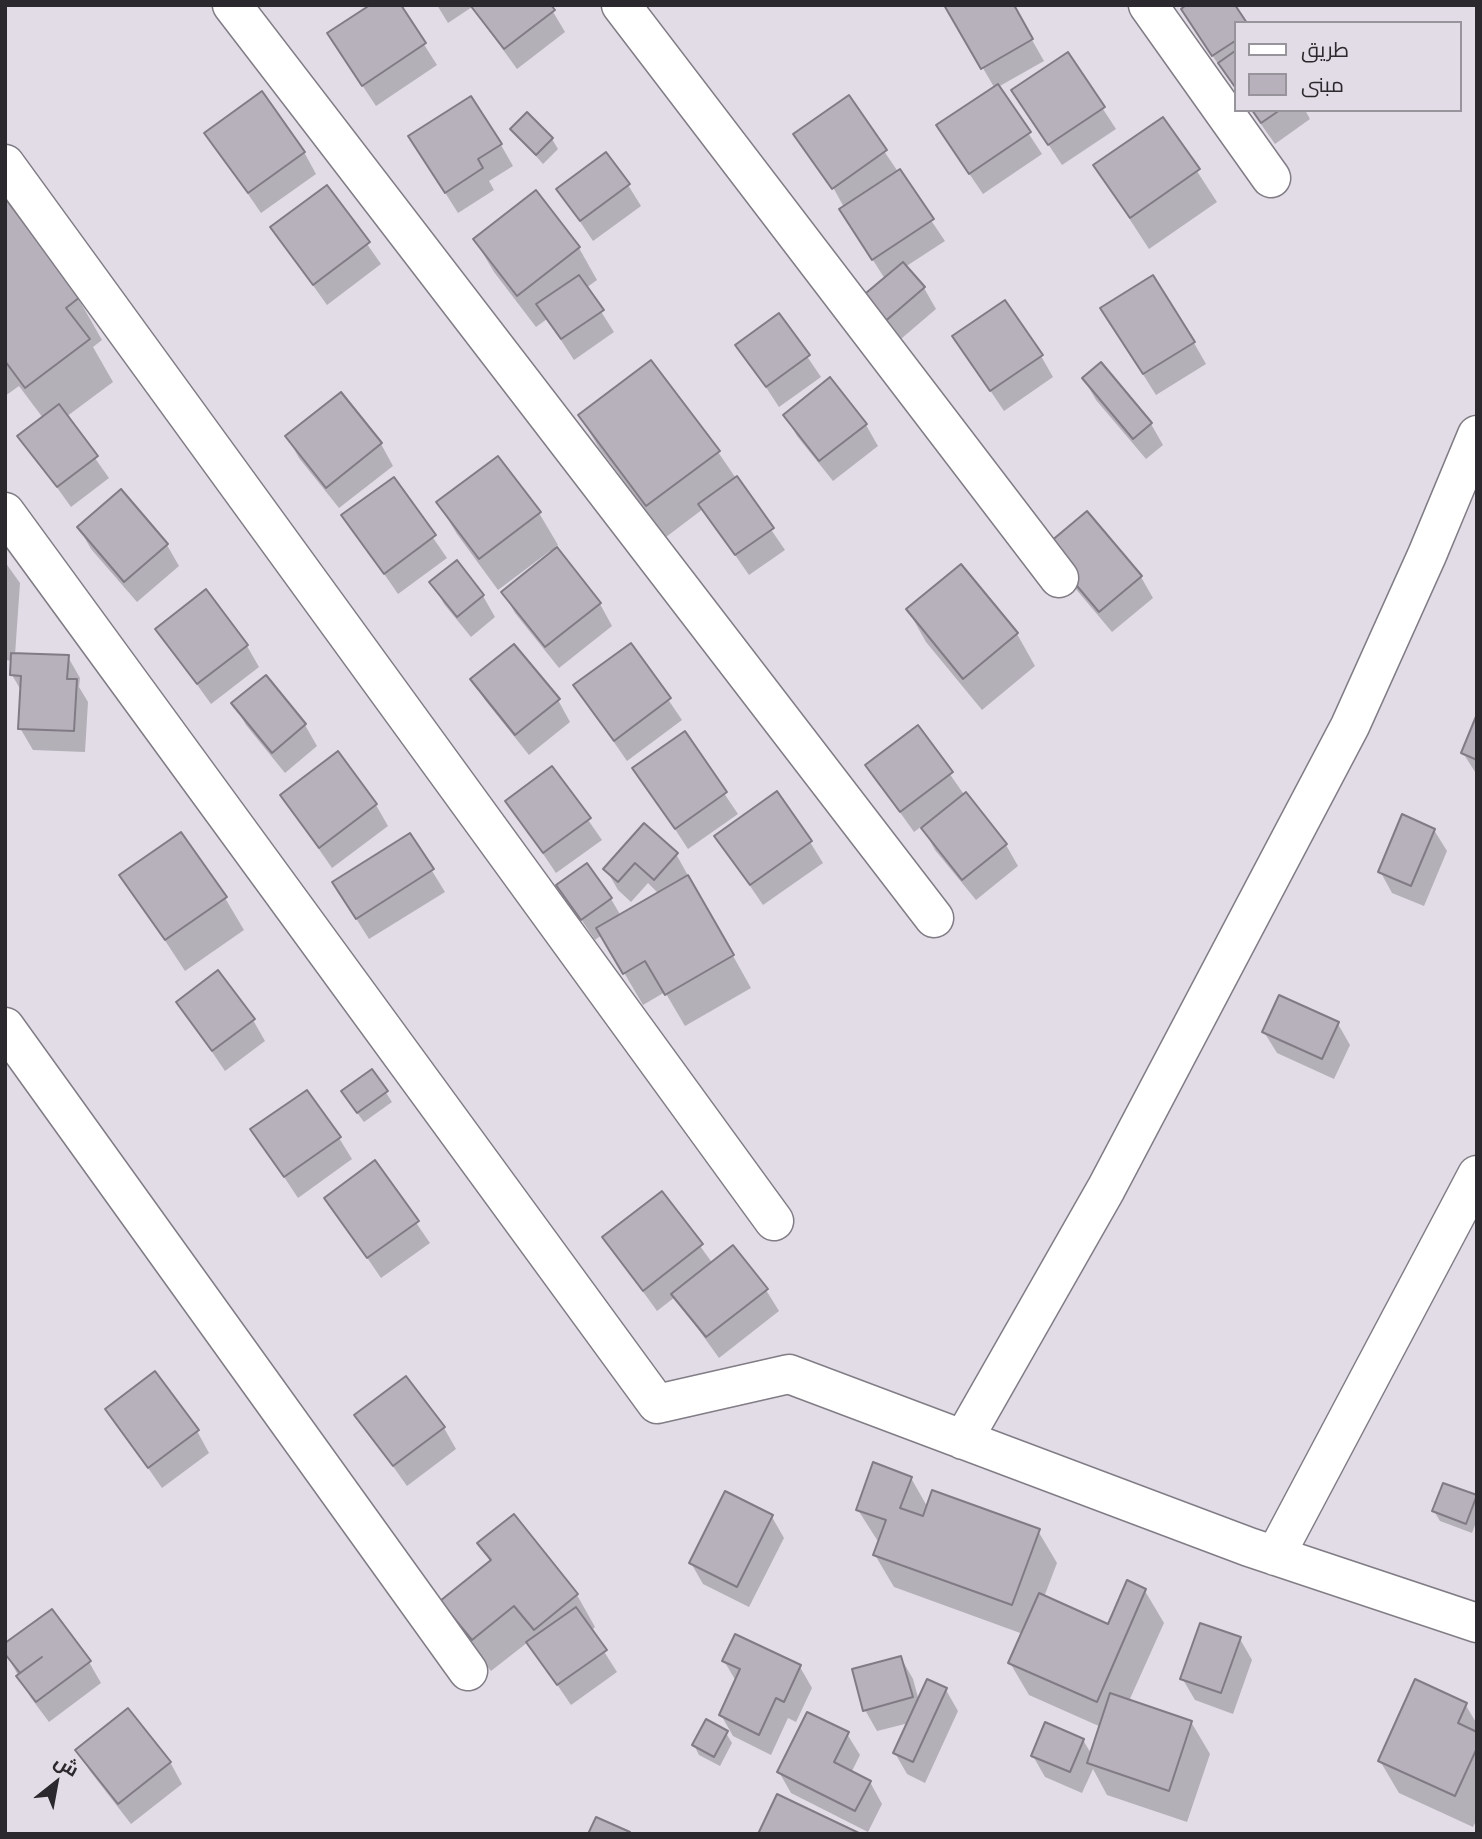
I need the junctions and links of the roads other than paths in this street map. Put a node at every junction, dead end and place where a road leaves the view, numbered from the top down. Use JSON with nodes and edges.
{"nodes":[{"id":1,"x":232,"y":5,"type":"edge"},
{"id":2,"x":621,"y":5,"type":"edge"},
{"id":3,"x":1148,"y":5,"type":"edge"},
{"id":4,"x":5,"y":164,"type":"edge"},
{"id":5,"x":1271,"y":178,"type":"dead end"},
{"id":6,"x":1477,"y":435,"type":"edge"},
{"id":7,"x":5,"y":512,"type":"edge"},
{"id":8,"x":1059,"y":578,"type":"dead end"},
{"id":9,"x":934,"y":918,"type":"dead end"},
{"id":10,"x":5,"y":1027,"type":"edge"},
{"id":11,"x":1477,"y":1175,"type":"edge"},
{"id":12,"x":774,"y":1221,"type":"dead end"},
{"id":13,"x":962,"y":1440,"type":"junction"},
{"id":14,"x":1275,"y":1556,"type":"junction"},
{"id":15,"x":1477,"y":1623,"type":"edge"},
{"id":16,"x":468,"y":1671,"type":"dead end"}],
"edges":[{"from":1,"to":9,"type":"street"},
{"from":2,"to":8,"type":"street"},
{"from":3,"to":5,"type":"street"},
{"from":4,"to":12,"type":"street"},
{"from":6,"to":13,"type":"street"},
{"from":7,"to":13,"type":"street"},
{"from":10,"to":16,"type":"street"},
{"from":11,"to":14,"type":"street"},
{"from":13,"to":14,"type":"street"},
{"from":14,"to":15,"type":"street"}]}
